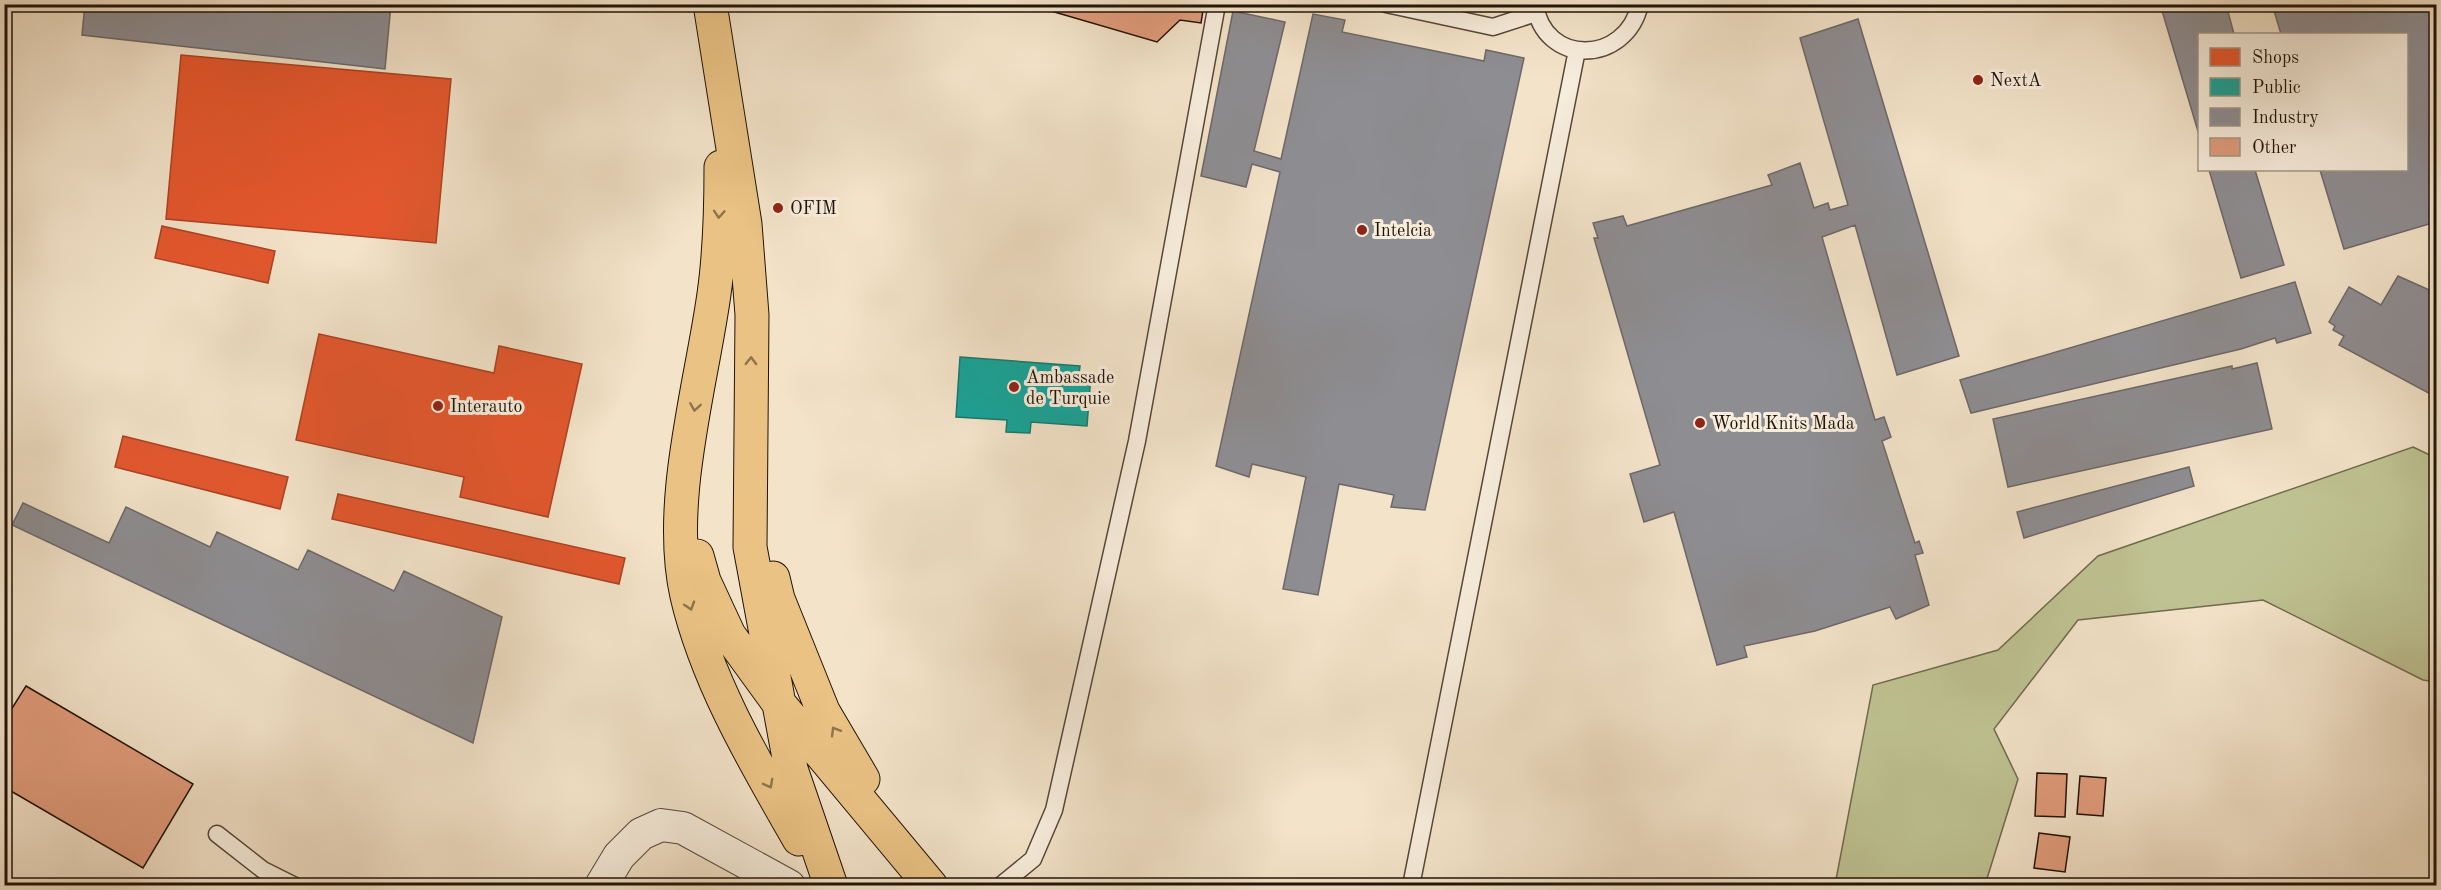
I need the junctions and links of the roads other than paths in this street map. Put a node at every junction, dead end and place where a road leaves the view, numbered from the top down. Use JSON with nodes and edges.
{"nodes":[{"id":1,"x":710,"y":4,"type":"edge"},
{"id":2,"x":1217,"y":4,"type":"edge"},
{"id":3,"x":1386,"y":4,"type":"edge"},
{"id":4,"x":1640,"y":4,"type":"edge"},
{"id":5,"x":1536,"y":9,"type":"edge"},
{"id":6,"x":1577,"y":50,"type":"junction"},
{"id":7,"x":721,"y":72,"type":"junction"},
{"id":8,"x":750,"y":483,"type":"junction"},
{"id":9,"x":681,"y":506,"type":"junction"},
{"id":10,"x":777,"y":701,"type":"junction"},
{"id":11,"x":217,"y":834,"type":"dead end"},
{"id":12,"x":295,"y":885,"type":"edge"},
{"id":13,"x":601,"y":885,"type":"edge"},
{"id":14,"x":789,"y":885,"type":"edge"},
{"id":15,"x":825,"y":885,"type":"edge"},
{"id":16,"x":831,"y":885,"type":"edge"},
{"id":17,"x":931,"y":885,"type":"edge"},
{"id":18,"x":936,"y":885,"type":"edge"},
{"id":19,"x":1000,"y":885,"type":"edge"},
{"id":20,"x":1411,"y":885,"type":"edge"}],
"edges":[{"from":1,"to":7,"type":"main road"},
{"from":2,"to":19,"type":"lane"},
{"from":3,"to":5,"type":"lane"},
{"from":4,"to":6,"type":"lane"},
{"from":5,"to":6,"type":"lane"},
{"from":6,"to":20,"type":"lane"},
{"from":8,"to":7,"type":"main road","one_way":true},
{"from":7,"to":9,"type":"main road","one_way":true},
{"from":8,"to":10,"type":"main road"},
{"from":18,"to":8,"type":"main road","one_way":true},
{"from":9,"to":10,"type":"main road"},
{"from":9,"to":15,"type":"main road","one_way":true},
{"from":10,"to":16,"type":"main road"},
{"from":10,"to":17,"type":"main road"},
{"from":11,"to":12,"type":"lane"},
{"from":13,"to":14,"type":"street"}]}
